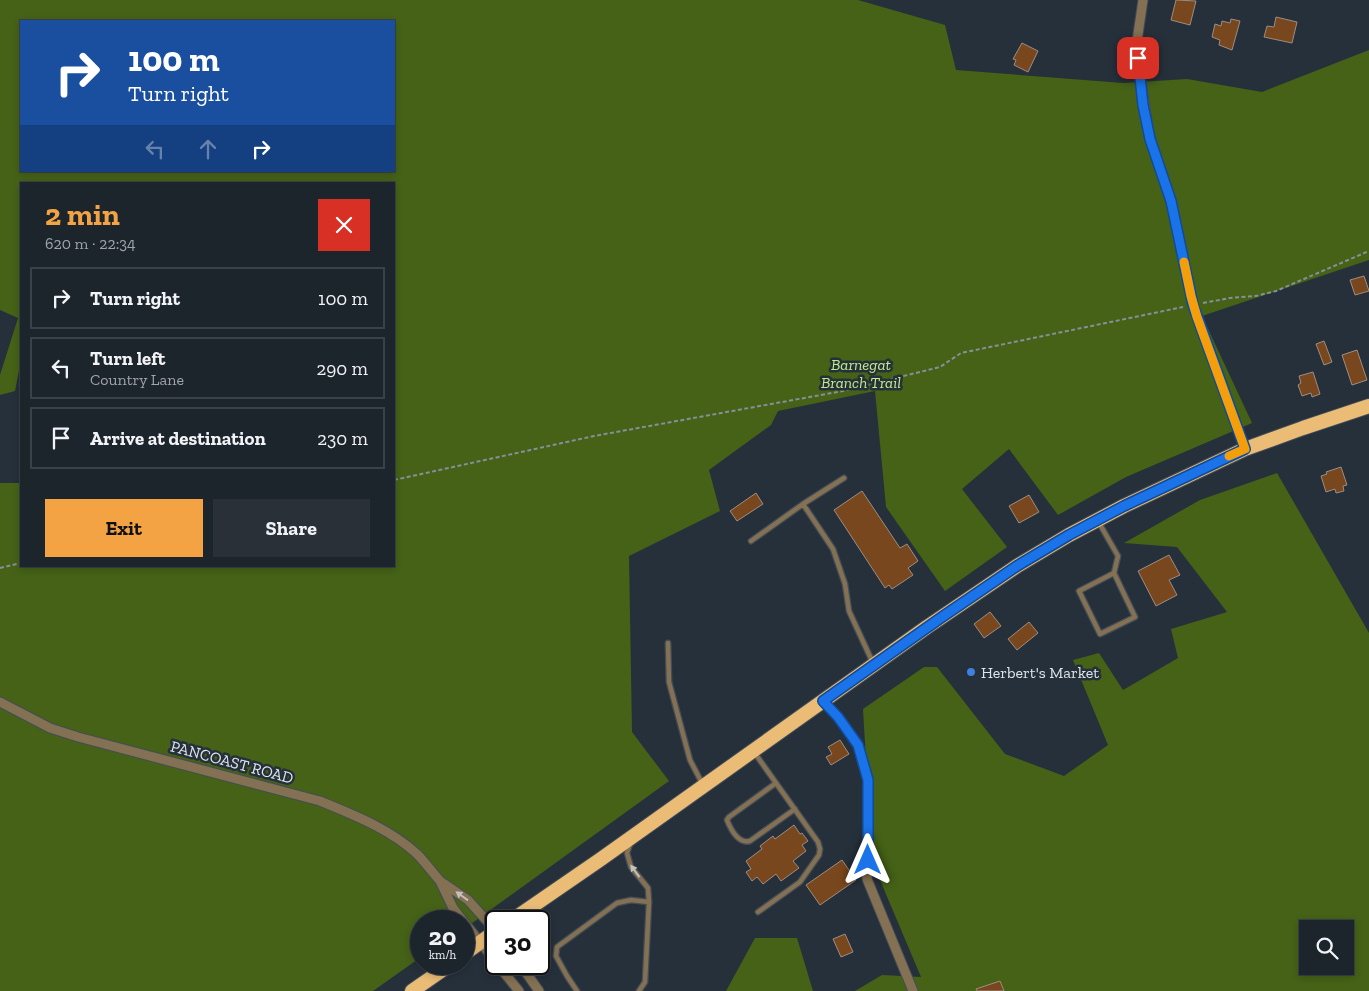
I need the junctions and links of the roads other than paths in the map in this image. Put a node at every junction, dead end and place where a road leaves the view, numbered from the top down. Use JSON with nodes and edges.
{"nodes":[{"id":1,"x":1143,"y":0,"type":"edge"},
{"id":2,"x":1369,"y":406,"type":"edge"},
{"id":3,"x":1245,"y":449,"type":"junction"},
{"id":4,"x":844,"y":478,"type":"dead end"},
{"id":5,"x":803,"y":504,"type":"junction"},
{"id":6,"x":1097,"y":520,"type":"junction"},
{"id":7,"x":751,"y":541,"type":"dead end"},
{"id":8,"x":1114,"y":573,"type":"junction"},
{"id":9,"x":668,"y":643,"type":"dead end"},
{"id":10,"x":874,"y":665,"type":"junction"},
{"id":11,"x":823,"y":701,"type":"junction"},
{"id":12,"x":0,"y":702,"type":"edge"},
{"id":13,"x":754,"y":751,"type":"junction"},
{"id":14,"x":776,"y":783,"type":"junction"},
{"id":15,"x":704,"y":786,"type":"junction"},
{"id":16,"x":795,"y":809,"type":"junction"},
{"id":17,"x":631,"y":837,"type":"junction"},
{"id":18,"x":440,"y":881,"type":"junction"},
{"id":19,"x":649,"y":902,"type":"junction"},
{"id":20,"x":454,"y":910,"type":"edge"},
{"id":21,"x":527,"y":910,"type":"edge"},
{"id":22,"x":758,"y":912,"type":"dead end"},
{"id":23,"x":485,"y":919,"type":"edge"},
{"id":24,"x":475,"y":936,"type":"edge"},
{"id":25,"x":485,"y":940,"type":"edge"},
{"id":26,"x":481,"y":943,"type":"junction"},
{"id":27,"x":475,"y":947,"type":"edge"},
{"id":28,"x":485,"y":948,"type":"edge"},
{"id":29,"x":435,"y":975,"type":"edge"},
{"id":30,"x":506,"y":975,"type":"edge"},
{"id":31,"x":528,"y":975,"type":"edge"},
{"id":32,"x":412,"y":991,"type":"edge"},
{"id":33,"x":519,"y":991,"type":"edge"},
{"id":34,"x":539,"y":991,"type":"edge"},
{"id":35,"x":577,"y":991,"type":"edge"},
{"id":36,"x":639,"y":991,"type":"edge"},
{"id":37,"x":913,"y":991,"type":"edge"}],
"edges":[{"from":1,"to":3,"type":"street"},
{"from":2,"to":3,"type":"highway"},
{"from":3,"to":6,"type":"highway"},
{"from":4,"to":5,"type":"lane"},
{"from":5,"to":7,"type":"lane"},
{"from":5,"to":10,"type":"lane"},
{"from":6,"to":8,"type":"lane"},
{"from":6,"to":10,"type":"highway"},
{"from":8,"to":8,"type":"lane"},
{"from":9,"to":15,"type":"lane"},
{"from":10,"to":11,"type":"highway"},
{"from":11,"to":13,"type":"highway"},
{"from":11,"to":37,"type":"street"},
{"from":12,"to":18,"type":"street","name":"PANCOAST ROAD"},
{"from":13,"to":14,"type":"lane"},
{"from":13,"to":15,"type":"highway"},
{"from":14,"to":16,"type":"lane"},
{"from":14,"to":16,"type":"lane"},
{"from":15,"to":17,"type":"highway"},
{"from":16,"to":22,"type":"lane"},
{"from":19,"to":17,"type":"lane","one_way":true},
{"from":17,"to":21,"type":"highway"},
{"from":18,"to":20,"type":"street","name":"PANCOAST ROAD"},
{"from":23,"to":18,"type":"street","name":"PANCOAST ROAD","one_way":true},
{"from":19,"to":35,"type":"lane"},
{"from":19,"to":36,"type":"lane"},
{"from":24,"to":26,"type":"street","name":"PANCOAST ROAD"},
{"from":25,"to":26,"type":"highway"},
{"from":26,"to":27,"type":"highway"},
{"from":26,"to":28,"type":"street","name":"PANCOAST ROAD"},
{"from":29,"to":32,"type":"highway"},
{"from":30,"to":33,"type":"street","name":"PANCOAST ROAD"},
{"from":31,"to":34,"type":"street"}]}
